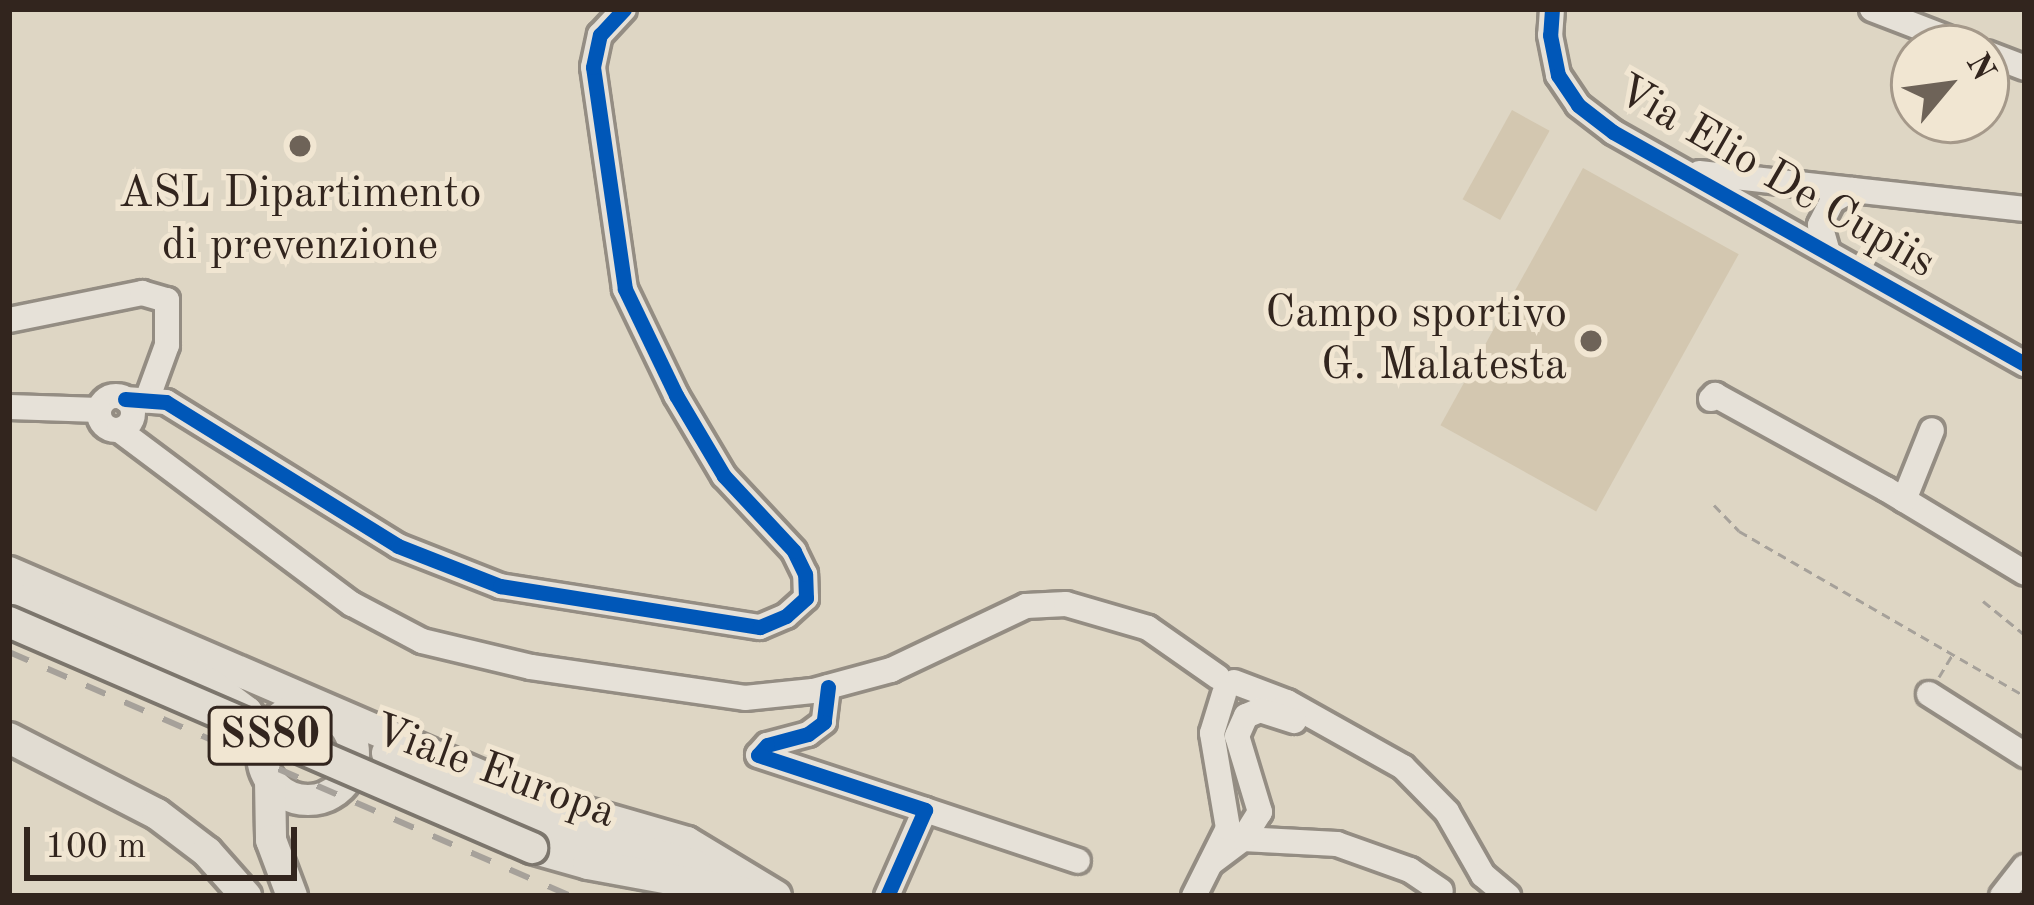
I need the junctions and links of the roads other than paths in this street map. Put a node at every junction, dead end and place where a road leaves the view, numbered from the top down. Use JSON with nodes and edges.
{"nodes":[{"id":1,"x":624,"y":9,"type":"edge"},
{"id":2,"x":1552,"y":9,"type":"edge"},
{"id":3,"x":1872,"y":9,"type":"edge"},
{"id":4,"x":1911,"y":24,"type":"edge"},
{"id":5,"x":1687,"y":172,"type":"junction"},
{"id":6,"x":1852,"y":190,"type":"junction"},
{"id":7,"x":2025,"y":209,"type":"edge"},
{"id":8,"x":1827,"y":249,"type":"junction"},
{"id":9,"x":9,"y":320,"type":"edge"},
{"id":10,"x":2025,"y":364,"type":"edge"},
{"id":11,"x":136,"y":399,"type":"junction"},
{"id":12,"x":1711,"y":399,"type":"dead end"},
{"id":13,"x":9,"y":406,"type":"edge"},
{"id":14,"x":98,"y":410,"type":"junction"},
{"id":15,"x":119,"y":430,"type":"junction"},
{"id":16,"x":1932,"y":430,"type":"dead end"},
{"id":17,"x":1904,"y":500,"type":"junction"},
{"id":18,"x":9,"y":572,"type":"edge"},
{"id":19,"x":2025,"y":572,"type":"edge"},
{"id":20,"x":9,"y":596,"type":"edge"},
{"id":21,"x":9,"y":622,"type":"edge"},
{"id":22,"x":210,"y":684,"type":"junction"},
{"id":23,"x":1225,"y":684,"type":"junction"},
{"id":24,"x":828,"y":687,"type":"junction"},
{"id":25,"x":1929,"y":694,"type":"road end"},
{"id":26,"x":296,"y":710,"type":"junction"},
{"id":27,"x":348,"y":733,"type":"junction"},
{"id":28,"x":9,"y":737,"type":"edge"},
{"id":29,"x":265,"y":739,"type":"junction"},
{"id":30,"x":2025,"y":755,"type":"edge"},
{"id":31,"x":1403,"y":767,"type":"junction"},
{"id":32,"x":424,"y":776,"type":"junction"},
{"id":33,"x":271,"y":780,"type":"junction"},
{"id":34,"x":345,"y":780,"type":"junction"},
{"id":35,"x":308,"y":800,"type":"junction"},
{"id":36,"x":925,"y":810,"type":"junction"},
{"id":37,"x":1243,"y":839,"type":"junction"},
{"id":38,"x":278,"y":859,"type":"junction"},
{"id":39,"x":1078,"y":861,"type":"dead end"},
{"id":40,"x":1211,"y":862,"type":"junction"},
{"id":41,"x":2025,"y":867,"type":"edge"},
{"id":42,"x":1441,"y":891,"type":"dead end"},
{"id":43,"x":246,"y":896,"type":"edge"},
{"id":44,"x":292,"y":896,"type":"edge"},
{"id":45,"x":762,"y":896,"type":"edge"},
{"id":46,"x":774,"y":896,"type":"edge"},
{"id":47,"x":886,"y":896,"type":"edge"},
{"id":48,"x":1194,"y":896,"type":"edge"},
{"id":49,"x":1508,"y":896,"type":"edge"},
{"id":50,"x":2002,"y":896,"type":"edge"}],
"edges":[{"from":1,"to":11,"type":"street"},
{"from":2,"to":5,"type":"street","name":"Via Elio De Cupiis"},
{"from":3,"to":4,"type":"street"},
{"from":5,"to":6,"type":"street"},
{"from":5,"to":8,"type":"street","name":"Via Elio De Cupiis"},
{"from":6,"to":7,"type":"street"},
{"from":6,"to":8,"type":"street"},
{"from":8,"to":10,"type":"street","name":"Via Elio De Cupiis"},
{"from":9,"to":11,"type":"street"},
{"from":11,"to":14,"type":"street"},
{"from":11,"to":15,"type":"street"},
{"from":12,"to":17,"type":"street"},
{"from":13,"to":14,"type":"street"},
{"from":14,"to":15,"type":"street"},
{"from":15,"to":24,"type":"street"},
{"from":16,"to":17,"type":"street"},
{"from":17,"to":19,"type":"street"},
{"from":18,"to":46,"type":"main road","name":"Viale Europa","number":"SS80"},
{"from":20,"to":22,"type":"main road","number":"SS80"},
{"from":21,"to":45,"type":"main road","name":"Viale Europa","number":"SS80","bridge":true},
{"from":22,"to":26,"type":"main road","number":"SS80"},
{"from":22,"to":29,"type":"main road","number":"SS80"},
{"from":23,"to":24,"type":"street"},
{"from":23,"to":31,"type":"street"},
{"from":23,"to":40,"type":"street"},
{"from":24,"to":36,"type":"street"},
{"from":25,"to":30,"type":"street"},
{"from":26,"to":27,"type":"main road","number":"SS80"},
{"from":26,"to":29,"type":"main road","number":"SS80"},
{"from":27,"to":32,"type":"main road","name":"Viale Europa","number":"SS80"},
{"from":27,"to":34,"type":"main road","number":"SS80"},
{"from":28,"to":43,"type":"main road"},
{"from":29,"to":33,"type":"main road","number":"SS80"},
{"from":31,"to":37,"type":"street"},
{"from":31,"to":49,"type":"street"},
{"from":32,"to":34,"type":"main road","name":"Viale Europa","number":"SS80"},
{"from":32,"to":46,"type":"main road","name":"Viale Europa","number":"SS80"},
{"from":33,"to":35,"type":"main road","number":"SS80"},
{"from":33,"to":38,"type":"main road"},
{"from":34,"to":35,"type":"main road","number":"SS80"},
{"from":35,"to":38,"type":"main road"},
{"from":36,"to":39,"type":"street"},
{"from":36,"to":47,"type":"street"},
{"from":37,"to":40,"type":"street"},
{"from":37,"to":42,"type":"street"},
{"from":38,"to":44,"type":"main road"},
{"from":40,"to":48,"type":"street"},
{"from":41,"to":50,"type":"street"}]}
